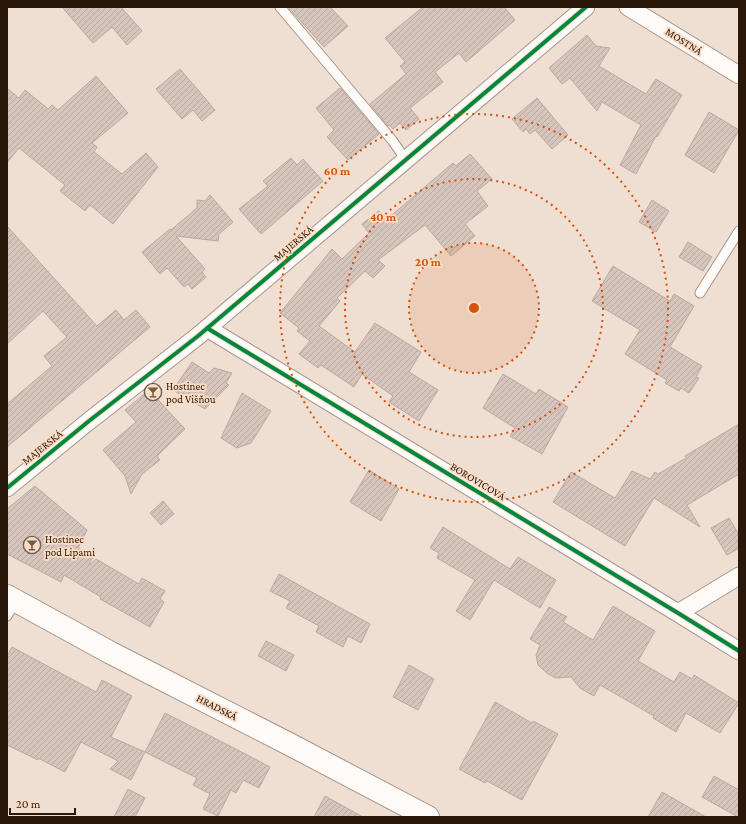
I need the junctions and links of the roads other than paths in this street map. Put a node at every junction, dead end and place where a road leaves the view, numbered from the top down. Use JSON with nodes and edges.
{"nodes":[{"id":1,"x":280,"y":7,"type":"edge"},
{"id":2,"x":586,"y":7,"type":"edge"},
{"id":3,"x":628,"y":7,"type":"edge"},
{"id":4,"x":739,"y":75,"type":"edge"},
{"id":5,"x":406,"y":160,"type":"junction"},
{"id":6,"x":739,"y":231,"type":"edge"},
{"id":7,"x":700,"y":293,"type":"dead end"},
{"id":8,"x":207,"y":328,"type":"junction"},
{"id":9,"x":7,"y":488,"type":"edge"},
{"id":10,"x":739,"y":576,"type":"edge"},
{"id":11,"x":10,"y":604,"type":"edge"},
{"id":12,"x":678,"y":613,"type":"junction"},
{"id":13,"x":739,"y":651,"type":"edge"},
{"id":14,"x":428,"y":817,"type":"edge"}],
"edges":[{"from":1,"to":5,"type":"lane"},
{"from":2,"to":5,"type":"street","name":"MAJERSKÁ"},
{"from":3,"to":4,"type":"street","name":"MOSTNÁ"},
{"from":5,"to":8,"type":"street","name":"MAJERSKÁ"},
{"from":6,"to":7,"type":"lane"},
{"from":8,"to":9,"type":"street","name":"MAJERSKÁ"},
{"from":8,"to":12,"type":"street","name":"BOROVICOVÁ"},
{"from":10,"to":12,"type":"street"},
{"from":11,"to":14,"type":"main road","name":"HRADSKÁ"},
{"from":12,"to":13,"type":"street","name":"BOROVICOVÁ"}]}
